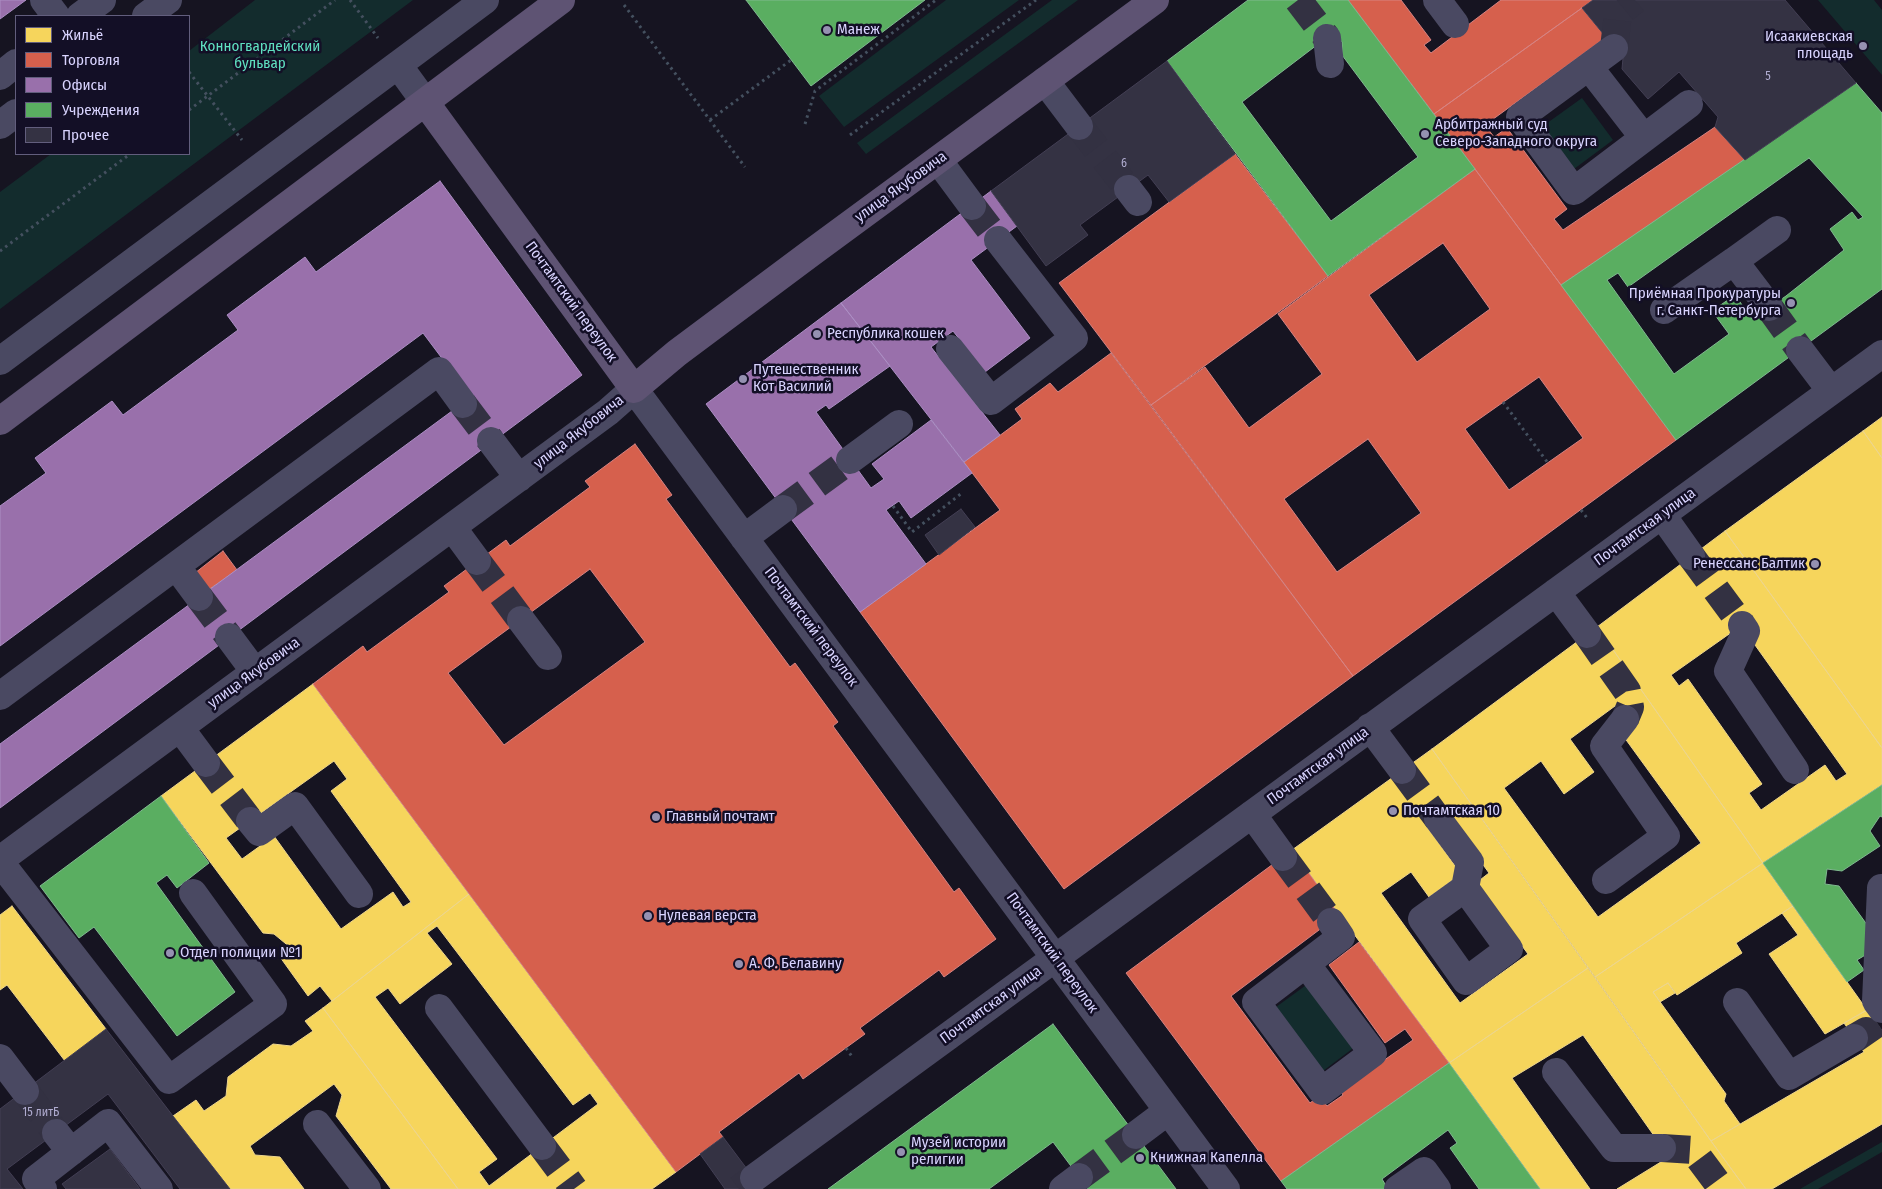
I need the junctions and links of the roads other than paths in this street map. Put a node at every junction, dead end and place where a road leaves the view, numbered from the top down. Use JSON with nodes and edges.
{"nodes":[{"id":1,"x":44,"y":0,"type":"edge"},
{"id":2,"x":102,"y":0,"type":"edge"},
{"id":3,"x":168,"y":0,"type":"edge"},
{"id":4,"x":486,"y":0,"type":"edge"},
{"id":5,"x":561,"y":0,"type":"edge"},
{"id":6,"x":1155,"y":0,"type":"edge"},
{"id":7,"x":1437,"y":0,"type":"edge"},
{"id":8,"x":55,"y":15,"type":"edge"},
{"id":9,"x":81,"y":15,"type":"edge"},
{"id":10,"x":147,"y":15,"type":"edge"},
{"id":11,"x":1455,"y":24,"type":"dead end"},
{"id":12,"x":1614,"y":48,"type":"dead end"},
{"id":13,"x":398,"y":64,"type":"junction"},
{"id":14,"x":15,"y":65,"type":"edge"},
{"id":15,"x":1589,"y":67,"type":"junction"},
{"id":16,"x":0,"y":76,"type":"edge"},
{"id":17,"x":1045,"y":81,"type":"junction"},
{"id":18,"x":425,"y":102,"type":"junction"},
{"id":19,"x":1689,"y":104,"type":"dead end"},
{"id":20,"x":15,"y":114,"type":"edge"},
{"id":21,"x":0,"y":126,"type":"edge"},
{"id":22,"x":1079,"y":126,"type":"tunnel mouth"},
{"id":23,"x":1644,"y":138,"type":"junction"},
{"id":24,"x":938,"y":160,"type":"junction"},
{"id":25,"x":972,"y":206,"type":"tunnel mouth"},
{"id":26,"x":1777,"y":230,"type":"dead end"},
{"id":27,"x":998,"y":240,"type":"tunnel mouth"},
{"id":28,"x":1734,"y":261,"type":"junction"},
{"id":29,"x":1769,"y":308,"type":"tunnel mouth"},
{"id":30,"x":1664,"y":310,"type":"dead end"},
{"id":31,"x":950,"y":349,"type":"dead end"},
{"id":32,"x":1800,"y":350,"type":"tunnel mouth"},
{"id":33,"x":1882,"y":354,"type":"edge"},
{"id":34,"x":0,"y":362,"type":"edge"},
{"id":35,"x":634,"y":389,"type":"junction"},
{"id":36,"x":1831,"y":391,"type":"junction"},
{"id":37,"x":463,"y":404,"type":"tunnel mouth"},
{"id":38,"x":0,"y":421,"type":"edge"},
{"id":39,"x":899,"y":424,"type":"dead end"},
{"id":40,"x":491,"y":441,"type":"tunnel mouth"},
{"id":41,"x":850,"y":460,"type":"tunnel mouth"},
{"id":42,"x":519,"y":478,"type":"junction"},
{"id":43,"x":784,"y":509,"type":"tunnel mouth"},
{"id":44,"x":1662,"y":515,"type":"junction"},
{"id":45,"x":452,"y":528,"type":"junction"},
{"id":46,"x":744,"y":538,"type":"junction"},
{"id":47,"x":1691,"y":556,"type":"tunnel mouth"},
{"id":48,"x":477,"y":562,"type":"tunnel mouth"},
{"id":49,"x":176,"y":566,"type":"junction"},
{"id":50,"x":1556,"y":592,"type":"junction"},
{"id":51,"x":199,"y":597,"type":"tunnel mouth"},
{"id":52,"x":521,"y":620,"type":"tunnel mouth"},
{"id":53,"x":1742,"y":625,"type":"tunnel mouth"},
{"id":54,"x":1588,"y":634,"type":"tunnel mouth"},
{"id":55,"x":229,"y":638,"type":"tunnel mouth"},
{"id":56,"x":548,"y":656,"type":"dead end"},
{"id":57,"x":255,"y":672,"type":"junction"},
{"id":58,"x":0,"y":696,"type":"edge"},
{"id":59,"x":1625,"y":719,"type":"tunnel mouth"},
{"id":60,"x":180,"y":728,"type":"junction"},
{"id":61,"x":1370,"y":728,"type":"junction"},
{"id":62,"x":206,"y":763,"type":"tunnel mouth"},
{"id":63,"x":1402,"y":770,"type":"tunnel mouth"},
{"id":64,"x":1795,"y":770,"type":"dead end"},
{"id":65,"x":1252,"y":814,"type":"junction"},
{"id":66,"x":1438,"y":819,"type":"tunnel mouth"},
{"id":67,"x":250,"y":821,"type":"tunnel mouth"},
{"id":68,"x":1283,"y":858,"type":"tunnel mouth"},
{"id":69,"x":0,"y":861,"type":"edge"},
{"id":70,"x":1606,"y":880,"type":"dead end"},
{"id":71,"x":1465,"y":888,"type":"dead end"},
{"id":72,"x":1881,"y":888,"type":"edge"},
{"id":73,"x":193,"y":893,"type":"dead end"},
{"id":74,"x":359,"y":894,"type":"dead end"},
{"id":75,"x":1330,"y":922,"type":"tunnel mouth"},
{"id":76,"x":1056,"y":958,"type":"junction"},
{"id":77,"x":1306,"y":964,"type":"junction"},
{"id":78,"x":1737,"y":1002,"type":"dead end"},
{"id":79,"x":439,"y":1008,"type":"dead end"},
{"id":80,"x":1882,"y":1009,"type":"edge"},
{"id":81,"x":1854,"y":1038,"type":"tunnel mouth"},
{"id":82,"x":0,"y":1058,"type":"edge"},
{"id":83,"x":1556,"y":1072,"type":"dead end"},
{"id":84,"x":24,"y":1091,"type":"tunnel mouth"},
{"id":85,"x":1168,"y":1111,"type":"junction"},
{"id":86,"x":316,"y":1124,"type":"dead end"},
{"id":87,"x":1136,"y":1135,"type":"tunnel mouth"},
{"id":88,"x":542,"y":1146,"type":"tunnel mouth"},
{"id":89,"x":1662,"y":1148,"type":"tunnel mouth"},
{"id":90,"x":754,"y":1178,"type":"tunnel mouth"},
{"id":91,"x":44,"y":1189,"type":"edge"},
{"id":92,"x":160,"y":1189,"type":"edge"},
{"id":93,"x":367,"y":1189,"type":"edge"},
{"id":94,"x":1226,"y":1189,"type":"edge"},
{"id":95,"x":1398,"y":1189,"type":"edge"},
{"id":96,"x":1437,"y":1189,"type":"edge"}],
"edges":[{"from":1,"to":8,"type":"street"},
{"from":2,"to":9,"type":"street"},
{"from":3,"to":10,"type":"street"},
{"from":4,"to":13,"type":"street"},
{"from":5,"to":18,"type":"main road"},
{"from":6,"to":17,"type":"main road","name":"улица Якубовича"},
{"from":7,"to":11,"type":"street"},
{"from":12,"to":15,"type":"street"},
{"from":13,"to":18,"type":"street","name":"Почтамтский переулок"},
{"from":13,"to":34,"type":"street"},
{"from":14,"to":16,"type":"street"},
{"from":15,"to":23,"type":"street"},
{"from":15,"to":23,"type":"street"},
{"from":17,"to":22,"type":"street"},
{"from":17,"to":24,"type":"main road","name":"улица Якубовича"},
{"from":18,"to":35,"type":"main road","name":"Почтамтский переулок"},
{"from":18,"to":38,"type":"main road"},
{"from":19,"to":23,"type":"street"},
{"from":20,"to":21,"type":"street"},
{"from":24,"to":25,"type":"street"},
{"from":24,"to":35,"type":"main road","name":"улица Якубовича"},
{"from":26,"to":28,"type":"street"},
{"from":27,"to":31,"type":"street"},
{"from":28,"to":29,"type":"street"},
{"from":28,"to":30,"type":"street"},
{"from":32,"to":36,"type":"street"},
{"from":33,"to":36,"type":"street","name":"Почтамтская улица"},
{"from":35,"to":42,"type":"street","name":"улица Якубовича"},
{"from":35,"to":46,"type":"street","name":"Почтамтский переулок"},
{"from":36,"to":44,"type":"street","name":"Почтамтская улица"},
{"from":37,"to":49,"type":"street"},
{"from":39,"to":41,"type":"street"},
{"from":40,"to":42,"type":"street"},
{"from":42,"to":45,"type":"street","name":"улица Якубовича"},
{"from":43,"to":46,"type":"street"},
{"from":44,"to":47,"type":"street"},
{"from":44,"to":50,"type":"street","name":"Почтамтская улица"},
{"from":45,"to":48,"type":"street"},
{"from":45,"to":57,"type":"street","name":"улица Якубовича"},
{"from":46,"to":76,"type":"street","name":"Почтамтский переулок"},
{"from":49,"to":51,"type":"street"},
{"from":49,"to":58,"type":"street"},
{"from":50,"to":54,"type":"street"},
{"from":50,"to":61,"type":"street","name":"Почтамтская улица"},
{"from":52,"to":56,"type":"street"},
{"from":53,"to":64,"type":"street"},
{"from":55,"to":57,"type":"street"},
{"from":57,"to":60,"type":"street","name":"улица Якубовича"},
{"from":59,"to":70,"type":"street"},
{"from":60,"to":62,"type":"street"},
{"from":60,"to":69,"type":"street","name":"улица Якубовича"},
{"from":61,"to":63,"type":"street"},
{"from":61,"to":65,"type":"street","name":"Почтамтская улица"},
{"from":65,"to":68,"type":"street"},
{"from":65,"to":76,"type":"street","name":"Почтамтская улица"},
{"from":66,"to":71,"type":"street"},
{"from":67,"to":74,"type":"street"},
{"from":69,"to":73,"type":"street"},
{"from":72,"to":80,"type":"street"},
{"from":75,"to":77,"type":"street"},
{"from":76,"to":85,"type":"street","name":"Почтамтский переулок"},
{"from":76,"to":90,"type":"street","name":"Почтамтская улица"},
{"from":77,"to":77,"type":"street"},
{"from":78,"to":81,"type":"street"},
{"from":79,"to":88,"type":"street"},
{"from":82,"to":84,"type":"street"},
{"from":83,"to":89,"type":"street"},
{"from":85,"to":87,"type":"street"},
{"from":85,"to":94,"type":"street","name":"Почтамтский переулок"},
{"from":86,"to":93,"type":"street"},
{"from":91,"to":92,"type":"street"},
{"from":95,"to":96,"type":"street"}]}
